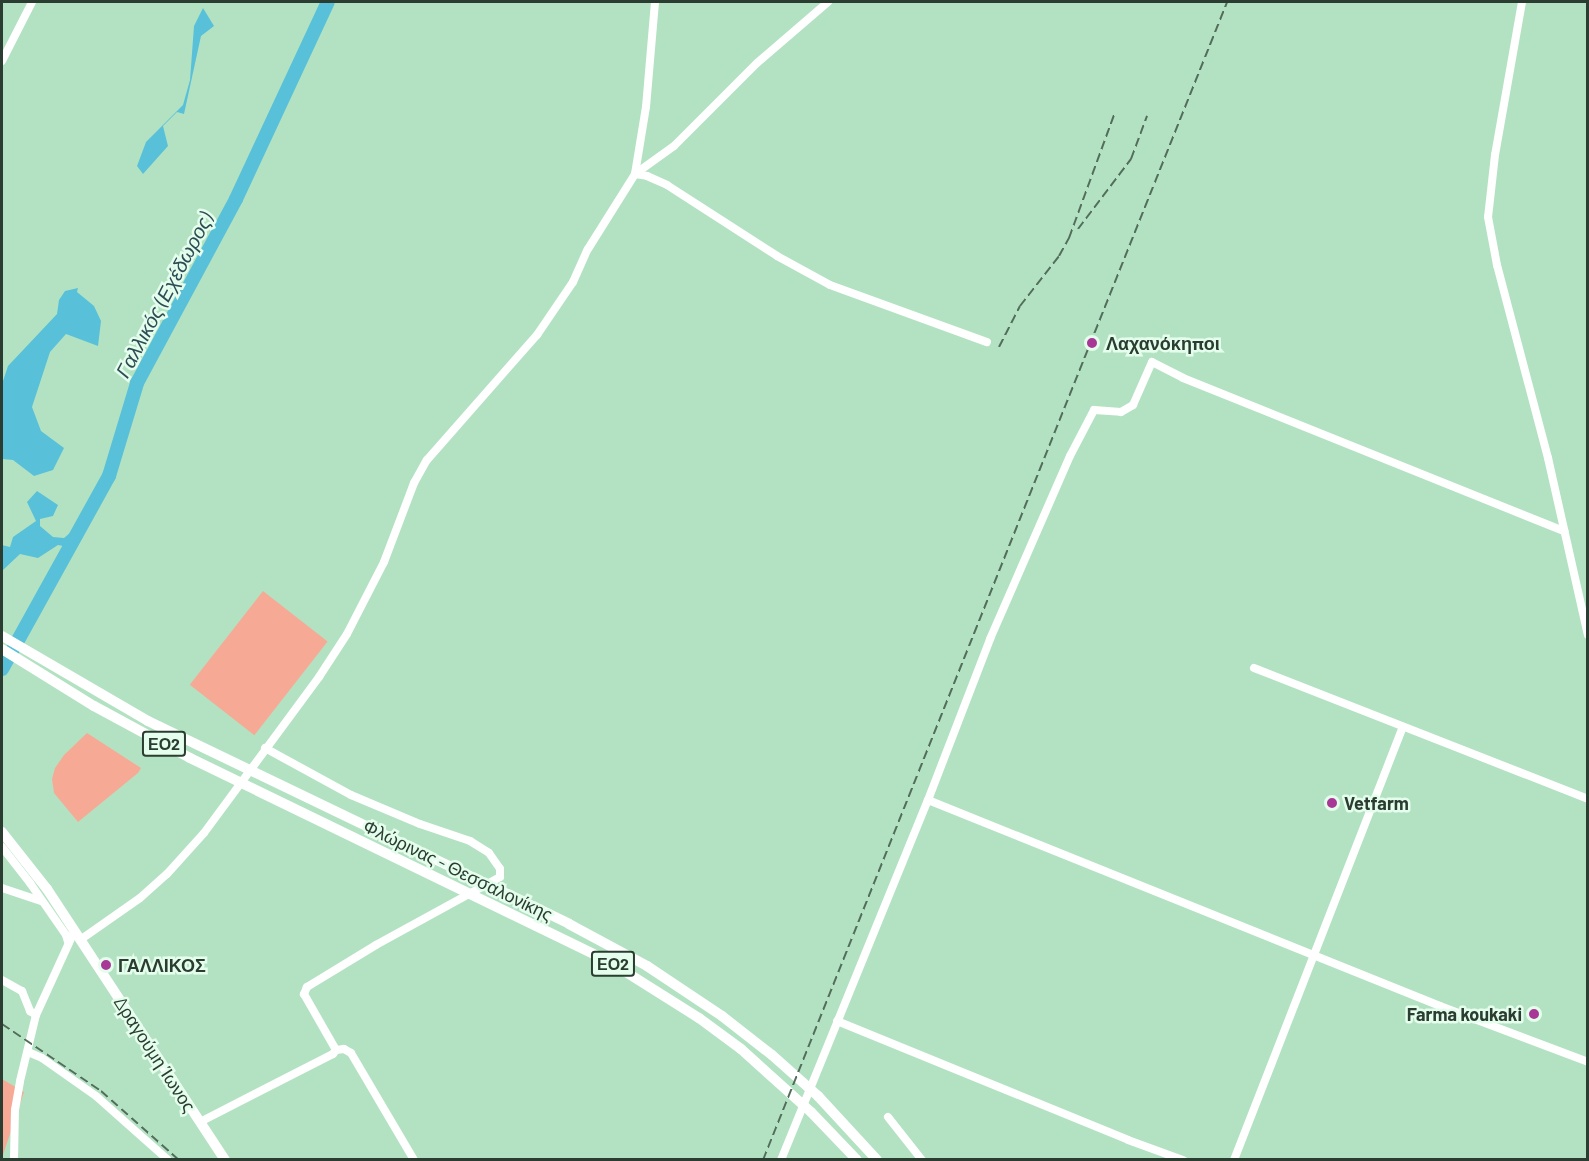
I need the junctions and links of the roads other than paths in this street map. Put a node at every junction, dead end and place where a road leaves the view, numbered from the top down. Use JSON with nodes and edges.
{"nodes":[{"id":1,"x":32,"y":2,"type":"edge"},
{"id":2,"x":655,"y":2,"type":"edge"},
{"id":3,"x":828,"y":2,"type":"edge"},
{"id":4,"x":1522,"y":2,"type":"edge"},
{"id":5,"x":2,"y":61,"type":"edge"},
{"id":6,"x":635,"y":174,"type":"junction"},
{"id":7,"x":987,"y":342,"type":"dead end"},
{"id":8,"x":1564,"y":531,"type":"junction"},
{"id":9,"x":1587,"y":635,"type":"edge"},
{"id":10,"x":2,"y":636,"type":"edge"},
{"id":11,"x":2,"y":649,"type":"edge"},
{"id":12,"x":1254,"y":668,"type":"dead end"},
{"id":13,"x":1403,"y":727,"type":"junction"},
{"id":14,"x":265,"y":748,"type":"junction"},
{"id":15,"x":1587,"y":799,"type":"edge"},
{"id":16,"x":928,"y":800,"type":"junction"},
{"id":17,"x":2,"y":832,"type":"edge"},
{"id":18,"x":2,"y":847,"type":"edge"},
{"id":19,"x":2,"y":888,"type":"edge"},
{"id":20,"x":42,"y":902,"type":"junction"},
{"id":21,"x":77,"y":936,"type":"junction"},
{"id":22,"x":68,"y":942,"type":"junction"},
{"id":23,"x":1315,"y":955,"type":"junction"},
{"id":24,"x":2,"y":980,"type":"edge"},
{"id":25,"x":36,"y":1015,"type":"junction"},
{"id":26,"x":837,"y":1021,"type":"junction"},
{"id":27,"x":336,"y":1050,"type":"junction"},
{"id":28,"x":28,"y":1052,"type":"junction"},
{"id":29,"x":1587,"y":1062,"type":"edge"},
{"id":30,"x":888,"y":1117,"type":"dead end"},
{"id":31,"x":200,"y":1122,"type":"junction"},
{"id":32,"x":14,"y":1160,"type":"edge"},
{"id":33,"x":168,"y":1160,"type":"edge"},
{"id":34,"x":225,"y":1160,"type":"edge"},
{"id":35,"x":414,"y":1160,"type":"edge"},
{"id":36,"x":781,"y":1160,"type":"edge"},
{"id":37,"x":857,"y":1160,"type":"edge"},
{"id":38,"x":877,"y":1160,"type":"edge"},
{"id":39,"x":922,"y":1160,"type":"edge"},
{"id":40,"x":1183,"y":1160,"type":"edge"},
{"id":41,"x":1234,"y":1160,"type":"edge"}],
"edges":[{"from":1,"to":5,"type":"street"},
{"from":2,"to":6,"type":"street"},
{"from":3,"to":6,"type":"street"},
{"from":4,"to":8,"type":"street"},
{"from":6,"to":7,"type":"street"},
{"from":6,"to":14,"type":"street"},
{"from":8,"to":9,"type":"street"},
{"from":8,"to":16,"type":"street"},
{"from":10,"to":38,"type":"main road","name":"Φλώρινας - Θεσσαλονίκης","number":"ΕΟ2"},
{"from":11,"to":37,"type":"main road","name":"Φλώρινας - Θεσσαλονίκης","number":"ΕΟ2"},
{"from":12,"to":13,"type":"street"},
{"from":13,"to":15,"type":"street"},
{"from":13,"to":23,"type":"street"},
{"from":14,"to":21,"type":"street"},
{"from":14,"to":27,"type":"street"},
{"from":16,"to":23,"type":"street"},
{"from":16,"to":26,"type":"street"},
{"from":17,"to":21,"type":"main road","name":"Δραγούμη Ίωνος"},
{"from":18,"to":20,"type":"street"},
{"from":19,"to":20,"type":"street"},
{"from":20,"to":22,"type":"street"},
{"from":21,"to":22,"type":"street"},
{"from":21,"to":31,"type":"main road","name":"Δραγούμη Ίωνος"},
{"from":22,"to":25,"type":"street"},
{"from":23,"to":29,"type":"street"},
{"from":23,"to":41,"type":"street"},
{"from":24,"to":25,"type":"street"},
{"from":25,"to":28,"type":"street"},
{"from":26,"to":36,"type":"street"},
{"from":26,"to":40,"type":"street"},
{"from":27,"to":31,"type":"street"},
{"from":27,"to":35,"type":"street"},
{"from":28,"to":32,"type":"street"},
{"from":28,"to":33,"type":"street"},
{"from":30,"to":39,"type":"street"},
{"from":31,"to":34,"type":"main road","name":"Δραγούμη Ίωνος"}]}
